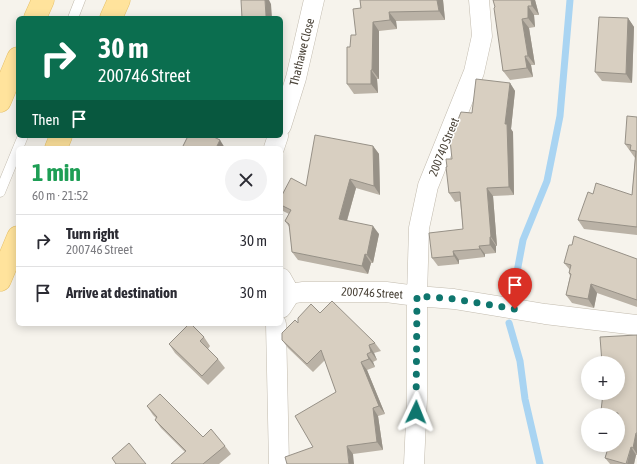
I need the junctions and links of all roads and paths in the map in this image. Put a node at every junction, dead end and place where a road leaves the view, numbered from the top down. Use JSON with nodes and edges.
{"nodes":[{"id":1,"x":42,"y":0,"type":"edge"},
{"id":2,"x":80,"y":0,"type":"edge"},
{"id":3,"x":119,"y":0,"type":"edge"},
{"id":4,"x":314,"y":0,"type":"edge"},
{"id":5,"x":479,"y":0,"type":"edge"},
{"id":6,"x":36,"y":16,"type":"edge"},
{"id":7,"x":74,"y":16,"type":"edge"},
{"id":8,"x":112,"y":16,"type":"edge"},
{"id":9,"x":16,"y":63,"type":"edge"},
{"id":10,"x":0,"y":101,"type":"edge"},
{"id":11,"x":283,"y":120,"type":"edge"},
{"id":12,"x":16,"y":153,"type":"edge"},
{"id":13,"x":0,"y":192,"type":"edge"},
{"id":14,"x":16,"y":243,"type":"edge"},
{"id":15,"x":0,"y":280,"type":"edge"},
{"id":16,"x":284,"y":293,"type":"edge"},
{"id":17,"x":417,"y":296,"type":"junction"},
{"id":18,"x":637,"y":325,"type":"edge"},
{"id":19,"x":276,"y":326,"type":"edge"},
{"id":20,"x":279,"y":464,"type":"edge"},
{"id":21,"x":414,"y":464,"type":"edge"}],
"edges":[{"from":1,"to":6,"type":"main road"},
{"from":2,"to":7,"type":"lane"},
{"from":3,"to":8,"type":"main road"},
{"from":4,"to":11,"type":"street","name":"Thathawe Close"},
{"from":5,"to":17,"type":"street","name":"200740 Street"},
{"from":9,"to":10,"type":"main road"},
{"from":12,"to":13,"type":"lane"},
{"from":14,"to":15,"type":"main road"},
{"from":16,"to":17,"type":"street","name":"200746 Street"},
{"from":17,"to":18,"type":"street","name":"200746 Street"},
{"from":17,"to":21,"type":"street","name":"200740 Street"},
{"from":19,"to":20,"type":"street"}]}
